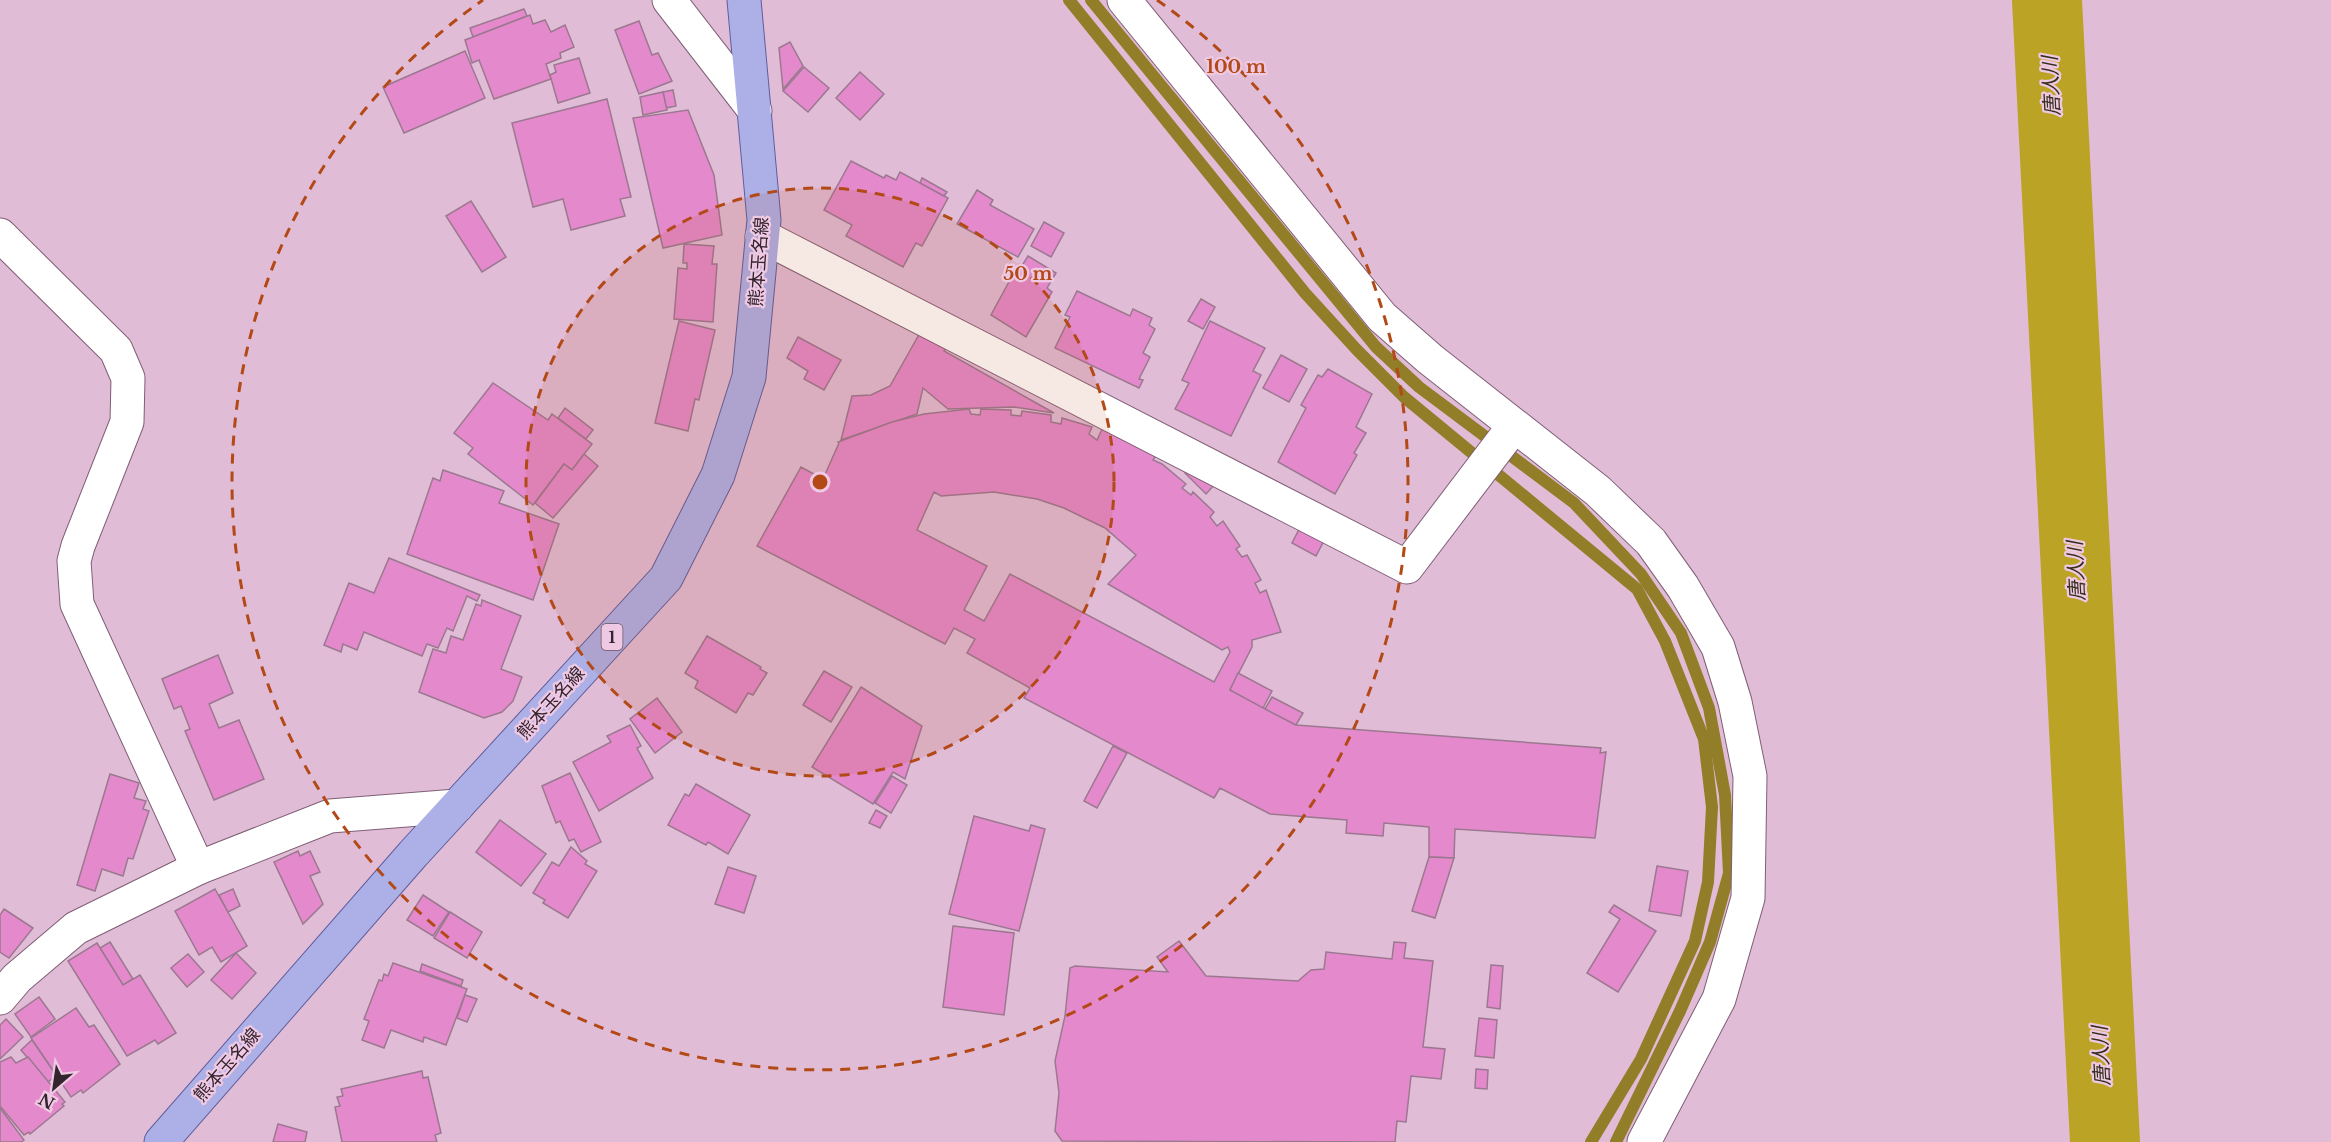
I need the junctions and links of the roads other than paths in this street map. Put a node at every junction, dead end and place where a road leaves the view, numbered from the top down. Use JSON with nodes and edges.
{"nodes":[{"id":1,"x":669,"y":0,"type":"edge"},
{"id":2,"x":744,"y":0,"type":"edge"},
{"id":3,"x":1124,"y":0,"type":"edge"},
{"id":4,"x":755,"y":111,"type":"junction"},
{"id":5,"x":0,"y":235,"type":"edge"},
{"id":6,"x":762,"y":236,"type":"junction"},
{"id":7,"x":1514,"y":426,"type":"junction"},
{"id":8,"x":457,"y":806,"type":"junction"},
{"id":9,"x":198,"y":868,"type":"junction"},
{"id":10,"x":0,"y":998,"type":"edge"},
{"id":11,"x":161,"y":1142,"type":"edge"},
{"id":12,"x":1644,"y":1142,"type":"edge"}],
"edges":[{"from":1,"to":4,"type":"street"},
{"from":2,"to":4,"type":"main road","name":"熊本玉名線","number":"1"},
{"from":3,"to":7,"type":"street"},
{"from":4,"to":6,"type":"main road","name":"熊本玉名線","number":"1"},
{"from":5,"to":9,"type":"street"},
{"from":6,"to":7,"type":"street"},
{"from":6,"to":8,"type":"main road","name":"熊本玉名線","number":"1"},
{"from":7,"to":12,"type":"street"},
{"from":8,"to":9,"type":"street"},
{"from":8,"to":11,"type":"main road","name":"熊本玉名線","number":"1"},
{"from":9,"to":10,"type":"street"}]}
